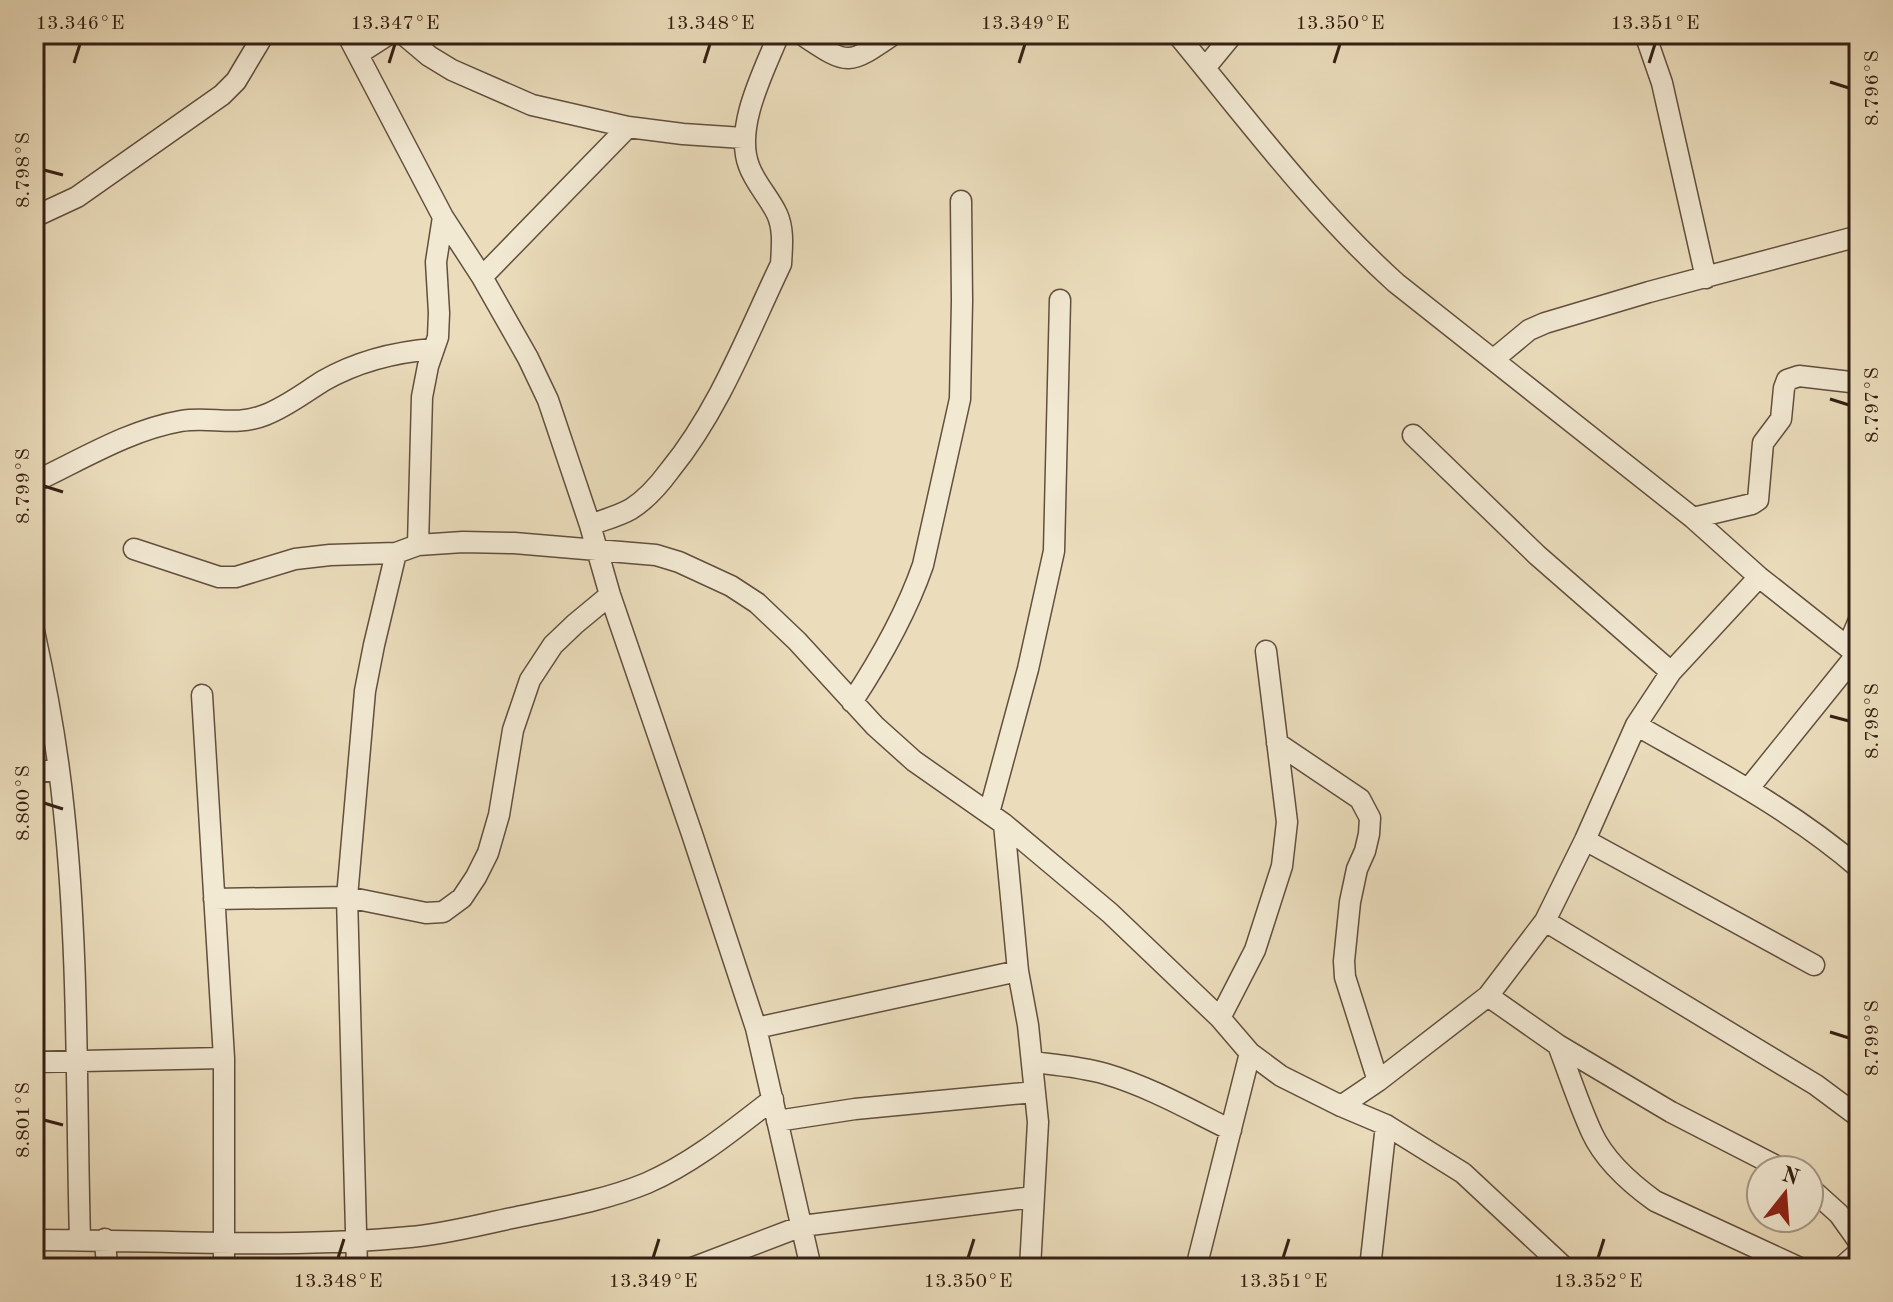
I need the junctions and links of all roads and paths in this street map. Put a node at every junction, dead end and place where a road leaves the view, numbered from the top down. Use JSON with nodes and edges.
{"nodes":[{"id":1,"x":264,"y":34,"type":"edge"},
{"id":2,"x":347,"y":34,"type":"edge"},
{"id":3,"x":389,"y":34,"type":"edge"},
{"id":4,"x":403,"y":34,"type":"edge"},
{"id":5,"x":779,"y":34,"type":"edge"},
{"id":6,"x":801,"y":34,"type":"edge"},
{"id":7,"x":894,"y":34,"type":"edge"},
{"id":8,"x":1177,"y":34,"type":"edge"},
{"id":9,"x":1233,"y":34,"type":"edge"},
{"id":10,"x":1645,"y":34,"type":"edge"},
{"id":11,"x":358,"y":54,"type":"junction"},
{"id":12,"x":1205,"y":68,"type":"junction"},
{"id":13,"x":628,"y":127,"type":"junction"},
{"id":14,"x":743,"y":138,"type":"junction"},
{"id":15,"x":961,"y":201,"type":"dead end"},
{"id":16,"x":34,"y":217,"type":"edge"},
{"id":17,"x":443,"y":217,"type":"junction"},
{"id":18,"x":1859,"y":236,"type":"edge"},
{"id":19,"x":482,"y":277,"type":"junction"},
{"id":20,"x":1706,"y":278,"type":"junction"},
{"id":21,"x":1060,"y":300,"type":"dead end"},
{"id":22,"x":434,"y":349,"type":"junction"},
{"id":23,"x":1494,"y":359,"type":"junction"},
{"id":24,"x":1859,"y":383,"type":"edge"},
{"id":25,"x":1413,"y":435,"type":"dead end"},
{"id":26,"x":34,"y":482,"type":"edge"},
{"id":27,"x":1693,"y":518,"type":"junction"},
{"id":28,"x":590,"y":525,"type":"junction"},
{"id":29,"x":418,"y":545,"type":"junction"},
{"id":30,"x":134,"y":549,"type":"dead end"},
{"id":31,"x":596,"y":550,"type":"junction"},
{"id":32,"x":396,"y":553,"type":"junction"},
{"id":33,"x":1759,"y":577,"type":"junction"},
{"id":34,"x":610,"y":595,"type":"junction"},
{"id":35,"x":1859,"y":620,"type":"edge"},
{"id":36,"x":34,"y":631,"type":"edge"},
{"id":37,"x":1266,"y":651,"type":"dead end"},
{"id":38,"x":1854,"y":652,"type":"edge"},
{"id":39,"x":1671,"y":672,"type":"junction"},
{"id":40,"x":202,"y":695,"type":"dead end"},
{"id":41,"x":852,"y":702,"type":"junction"},
{"id":42,"x":1636,"y":725,"type":"junction"},
{"id":43,"x":1277,"y":743,"type":"junction"},
{"id":44,"x":58,"y":770,"type":"junction"},
{"id":45,"x":34,"y":772,"type":"edge"},
{"id":46,"x":1749,"y":788,"type":"junction"},
{"id":47,"x":996,"y":819,"type":"junction"},
{"id":48,"x":1585,"y":840,"type":"junction"},
{"id":49,"x":1859,"y":868,"type":"edge"},
{"id":50,"x":347,"y":897,"type":"junction"},
{"id":51,"x":214,"y":899,"type":"junction"},
{"id":52,"x":1545,"y":921,"type":"junction"},
{"id":53,"x":1814,"y":965,"type":"dead end"},
{"id":54,"x":1018,"y":971,"type":"junction"},
{"id":55,"x":1488,"y":996,"type":"junction"},
{"id":56,"x":1220,"y":1018,"type":"junction"},
{"id":57,"x":756,"y":1028,"type":"junction"},
{"id":58,"x":1558,"y":1045,"type":"junction"},
{"id":59,"x":1250,"y":1053,"type":"junction"},
{"id":60,"x":224,"y":1058,"type":"junction"},
{"id":61,"x":76,"y":1061,"type":"junction"},
{"id":62,"x":34,"y":1062,"type":"edge"},
{"id":63,"x":1032,"y":1062,"type":"junction"},
{"id":64,"x":1378,"y":1081,"type":"junction"},
{"id":65,"x":1034,"y":1092,"type":"junction"},
{"id":66,"x":773,"y":1099,"type":"junction"},
{"id":67,"x":1341,"y":1106,"type":"junction"},
{"id":68,"x":1859,"y":1117,"type":"edge"},
{"id":69,"x":777,"y":1121,"type":"junction"},
{"id":70,"x":1386,"y":1125,"type":"junction"},
{"id":71,"x":1231,"y":1130,"type":"junction"},
{"id":72,"x":1753,"y":1154,"type":"edge"},
{"id":73,"x":1033,"y":1197,"type":"junction"},
{"id":74,"x":1825,"y":1201,"type":"edge"},
{"id":75,"x":802,"y":1226,"type":"junction"},
{"id":76,"x":105,"y":1239,"type":"junction"},
{"id":77,"x":34,"y":1240,"type":"edge"},
{"id":78,"x":80,"y":1240,"type":"junction"},
{"id":79,"x":356,"y":1241,"type":"junction"},
{"id":80,"x":1859,"y":1242,"type":"edge"},
{"id":81,"x":225,"y":1244,"type":"junction"},
{"id":82,"x":1859,"y":1252,"type":"edge"},
{"id":83,"x":107,"y":1268,"type":"edge"},
{"id":84,"x":224,"y":1268,"type":"edge"},
{"id":85,"x":357,"y":1268,"type":"edge"},
{"id":86,"x":692,"y":1268,"type":"edge"},
{"id":87,"x":811,"y":1268,"type":"edge"},
{"id":88,"x":1030,"y":1268,"type":"edge"},
{"id":89,"x":1196,"y":1268,"type":"edge"},
{"id":90,"x":1370,"y":1268,"type":"edge"},
{"id":91,"x":1565,"y":1268,"type":"edge"},
{"id":92,"x":1800,"y":1268,"type":"edge"},
{"id":93,"x":1841,"y":1268,"type":"edge"}],
"edges":[{"from":1,"to":16,"type":"street"},
{"from":2,"to":11,"type":"street"},
{"from":3,"to":11,"type":"street"},
{"from":4,"to":13,"type":"street"},
{"from":5,"to":14,"type":"street"},
{"from":6,"to":7,"type":"street"},
{"from":8,"to":12,"type":"street"},
{"from":9,"to":12,"type":"street"},
{"from":10,"to":20,"type":"street"},
{"from":11,"to":17,"type":"street"},
{"from":12,"to":23,"type":"street"},
{"from":13,"to":14,"type":"street"},
{"from":13,"to":19,"type":"street"},
{"from":14,"to":28,"type":"street"},
{"from":15,"to":41,"type":"street"},
{"from":17,"to":19,"type":"street"},
{"from":17,"to":22,"type":"street"},
{"from":18,"to":20,"type":"street"},
{"from":19,"to":28,"type":"street"},
{"from":20,"to":23,"type":"street"},
{"from":21,"to":47,"type":"street"},
{"from":22,"to":26,"type":"street"},
{"from":22,"to":29,"type":"street"},
{"from":23,"to":27,"type":"street"},
{"from":24,"to":27,"type":"street"},
{"from":25,"to":39,"type":"street"},
{"from":27,"to":33,"type":"street"},
{"from":28,"to":31,"type":"street"},
{"from":29,"to":31,"type":"street"},
{"from":29,"to":32,"type":"street"},
{"from":30,"to":32,"type":"street"},
{"from":31,"to":34,"type":"street"},
{"from":31,"to":41,"type":"street"},
{"from":32,"to":50,"type":"street"},
{"from":33,"to":38,"type":"street"},
{"from":33,"to":39,"type":"street"},
{"from":34,"to":50,"type":"street"},
{"from":34,"to":57,"type":"street"},
{"from":35,"to":38,"type":"street"},
{"from":36,"to":44,"type":"street"},
{"from":37,"to":43,"type":"street"},
{"from":38,"to":46,"type":"street"},
{"from":39,"to":42,"type":"street"},
{"from":40,"to":51,"type":"street"},
{"from":41,"to":47,"type":"street"},
{"from":42,"to":46,"type":"street"},
{"from":42,"to":48,"type":"street"},
{"from":43,"to":56,"type":"street"},
{"from":43,"to":64,"type":"street"},
{"from":44,"to":45,"type":"street"},
{"from":44,"to":61,"type":"street"},
{"from":46,"to":49,"type":"street"},
{"from":47,"to":54,"type":"street"},
{"from":47,"to":56,"type":"street"},
{"from":48,"to":52,"type":"street"},
{"from":48,"to":53,"type":"street"},
{"from":50,"to":51,"type":"street"},
{"from":50,"to":79,"type":"street"},
{"from":51,"to":60,"type":"street"},
{"from":52,"to":55,"type":"street"},
{"from":52,"to":68,"type":"street"},
{"from":54,"to":57,"type":"street"},
{"from":54,"to":63,"type":"street"},
{"from":55,"to":58,"type":"street"},
{"from":55,"to":64,"type":"street"},
{"from":56,"to":59,"type":"street"},
{"from":57,"to":66,"type":"street"},
{"from":58,"to":72,"type":"street"},
{"from":58,"to":92,"type":"street"},
{"from":59,"to":67,"type":"street"},
{"from":59,"to":71,"type":"street"},
{"from":60,"to":61,"type":"street"},
{"from":60,"to":81,"type":"street"},
{"from":61,"to":62,"type":"street"},
{"from":61,"to":78,"type":"street"},
{"from":63,"to":65,"type":"street"},
{"from":63,"to":71,"type":"street"},
{"from":64,"to":67,"type":"street"},
{"from":65,"to":69,"type":"street"},
{"from":65,"to":73,"type":"street"},
{"from":66,"to":69,"type":"street"},
{"from":66,"to":79,"type":"street"},
{"from":67,"to":70,"type":"street"},
{"from":69,"to":75,"type":"street"},
{"from":70,"to":90,"type":"street"},
{"from":70,"to":91,"type":"street"},
{"from":71,"to":89,"type":"street"},
{"from":73,"to":75,"type":"street"},
{"from":73,"to":88,"type":"street"},
{"from":74,"to":80,"type":"street"},
{"from":75,"to":86,"type":"street"},
{"from":75,"to":87,"type":"street"},
{"from":76,"to":78,"type":"street"},
{"from":76,"to":81,"type":"street"},
{"from":76,"to":83,"type":"street"},
{"from":77,"to":78,"type":"street"},
{"from":79,"to":81,"type":"street"},
{"from":79,"to":85,"type":"street"},
{"from":81,"to":84,"type":"street"},
{"from":82,"to":93,"type":"street"}]}
